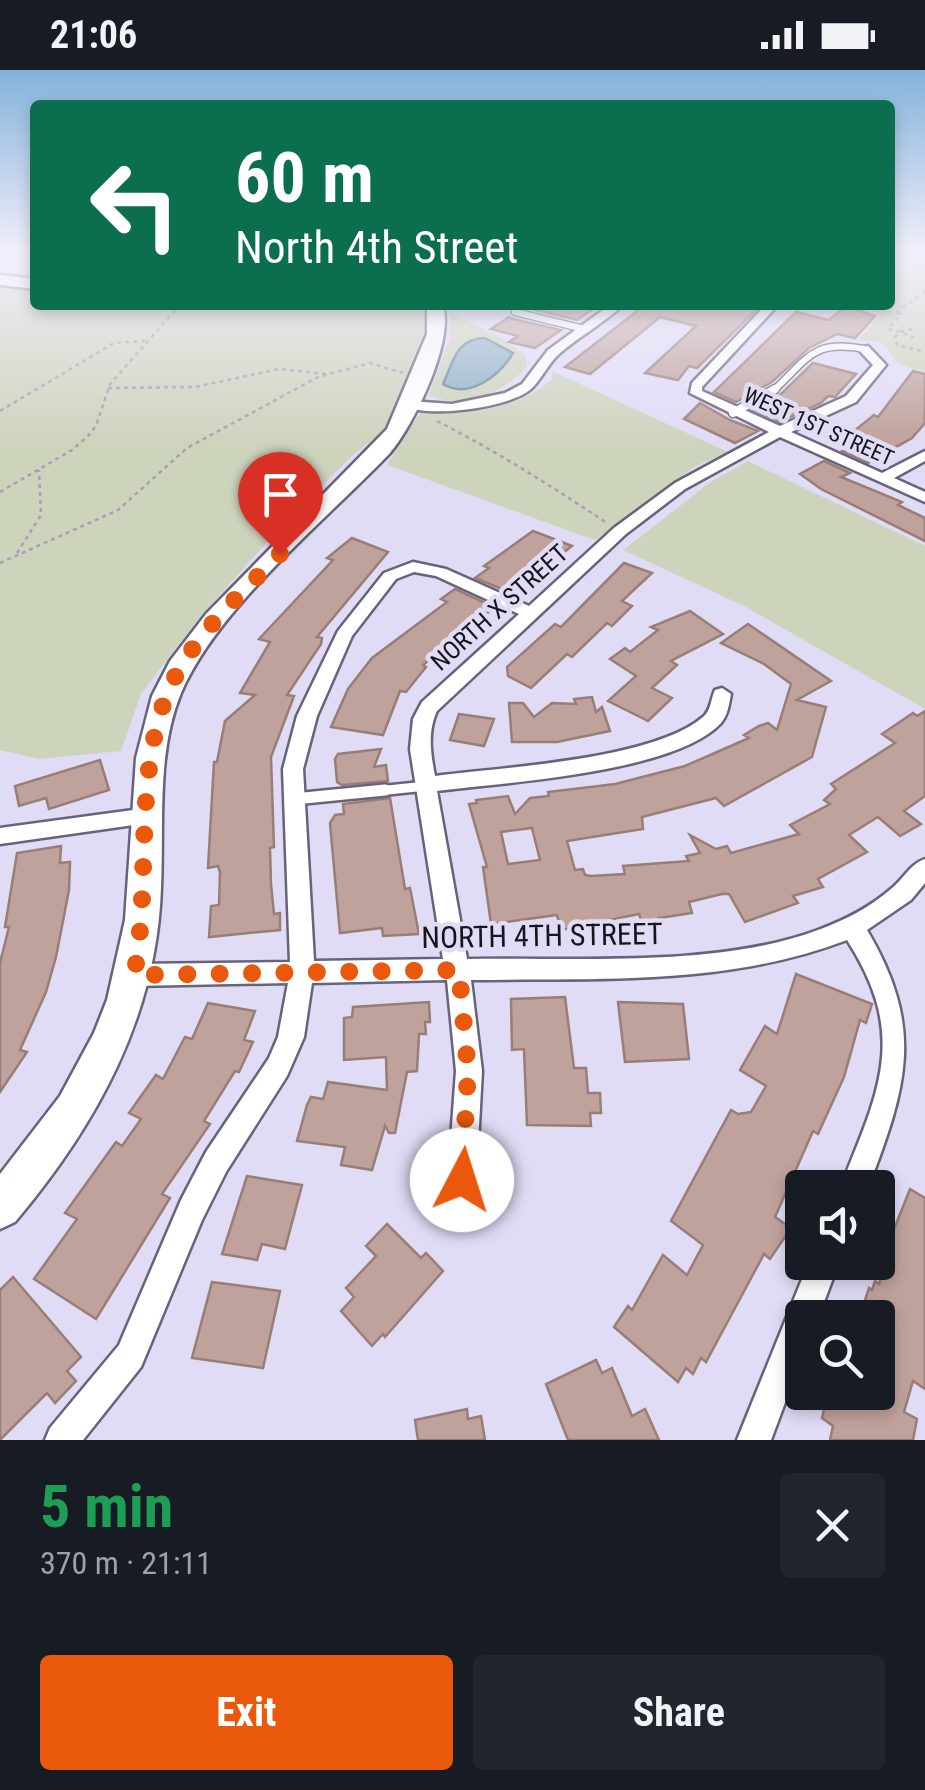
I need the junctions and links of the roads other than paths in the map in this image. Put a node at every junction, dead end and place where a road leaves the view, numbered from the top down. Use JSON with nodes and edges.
{"nodes":[{"id":1,"x":439,"y":316,"type":"edge"},
{"id":2,"x":531,"y":316,"type":"edge"},
{"id":3,"x":602,"y":316,"type":"edge"},
{"id":4,"x":762,"y":316,"type":"edge"},
{"id":5,"x":584,"y":329,"type":"junction"},
{"id":6,"x":864,"y":349,"type":"joint"},
{"id":7,"x":419,"y":396,"type":"junction"},
{"id":8,"x":732,"y":412,"type":"junction"},
{"id":9,"x":777,"y":433,"type":"junction"},
{"id":10,"x":925,"y":455,"type":"edge"},
{"id":11,"x":882,"y":479,"type":"junction"},
{"id":12,"x":925,"y":498,"type":"edge"},
{"id":13,"x":530,"y":613,"type":"junction"},
{"id":14,"x":722,"y":694,"type":"dead end"},
{"id":15,"x":428,"y":786,"type":"junction"},
{"id":16,"x":293,"y":799,"type":"junction"},
{"id":17,"x":148,"y":816,"type":"junction"},
{"id":18,"x":0,"y":836,"type":"edge"},
{"id":19,"x":925,"y":868,"type":"edge"},
{"id":20,"x":851,"y":926,"type":"junction"},
{"id":21,"x":459,"y":970,"type":"junction"},
{"id":22,"x":302,"y":972,"type":"junction"},
{"id":23,"x":134,"y":975,"type":"junction"},
{"id":24,"x":861,"y":1170,"type":"edge"},
{"id":25,"x":462,"y":1180,"type":"dead end"},
{"id":26,"x":0,"y":1207,"type":"edge"},
{"id":27,"x":817,"y":1280,"type":"edge"},
{"id":28,"x":62,"y":1440,"type":"edge"},
{"id":29,"x":754,"y":1440,"type":"edge"}],
"edges":[{"from":1,"to":7,"type":"street"},
{"from":2,"to":5,"type":"lane"},
{"from":3,"to":5,"type":"street"},
{"from":4,"to":8,"type":"street","name":"WEST 1ST STREET"},
{"from":5,"to":7,"type":"street"},
{"from":6,"to":8,"type":"lane"},
{"from":6,"to":9,"type":"street","name":"NORTH X STREET"},
{"from":7,"to":17,"type":"street"},
{"from":8,"to":9,"type":"street","name":"WEST 1ST STREET"},
{"from":9,"to":11,"type":"street","name":"WEST 1ST STREET"},
{"from":9,"to":13,"type":"street","name":"NORTH X STREET"},
{"from":10,"to":11,"type":"street"},
{"from":11,"to":12,"type":"street","name":"WEST 1ST STREET"},
{"from":13,"to":15,"type":"street","name":"NORTH X STREET"},
{"from":13,"to":16,"type":"street"},
{"from":14,"to":15,"type":"street"},
{"from":15,"to":16,"type":"lane"},
{"from":15,"to":21,"type":"street","name":"NORTH X STREET"},
{"from":16,"to":22,"type":"street"},
{"from":17,"to":18,"type":"street"},
{"from":17,"to":23,"type":"street"},
{"from":19,"to":20,"type":"street","name":"NORTH 4TH STREET"},
{"from":20,"to":21,"type":"street","name":"NORTH 4TH STREET"},
{"from":20,"to":24,"type":"street"},
{"from":21,"to":22,"type":"street","name":"NORTH 4TH STREET"},
{"from":21,"to":25,"type":"street","name":"NORTH X STREET"},
{"from":22,"to":23,"type":"street","name":"NORTH 4TH STREET"},
{"from":22,"to":28,"type":"street"},
{"from":23,"to":26,"type":"street"},
{"from":27,"to":29,"type":"street"}]}
